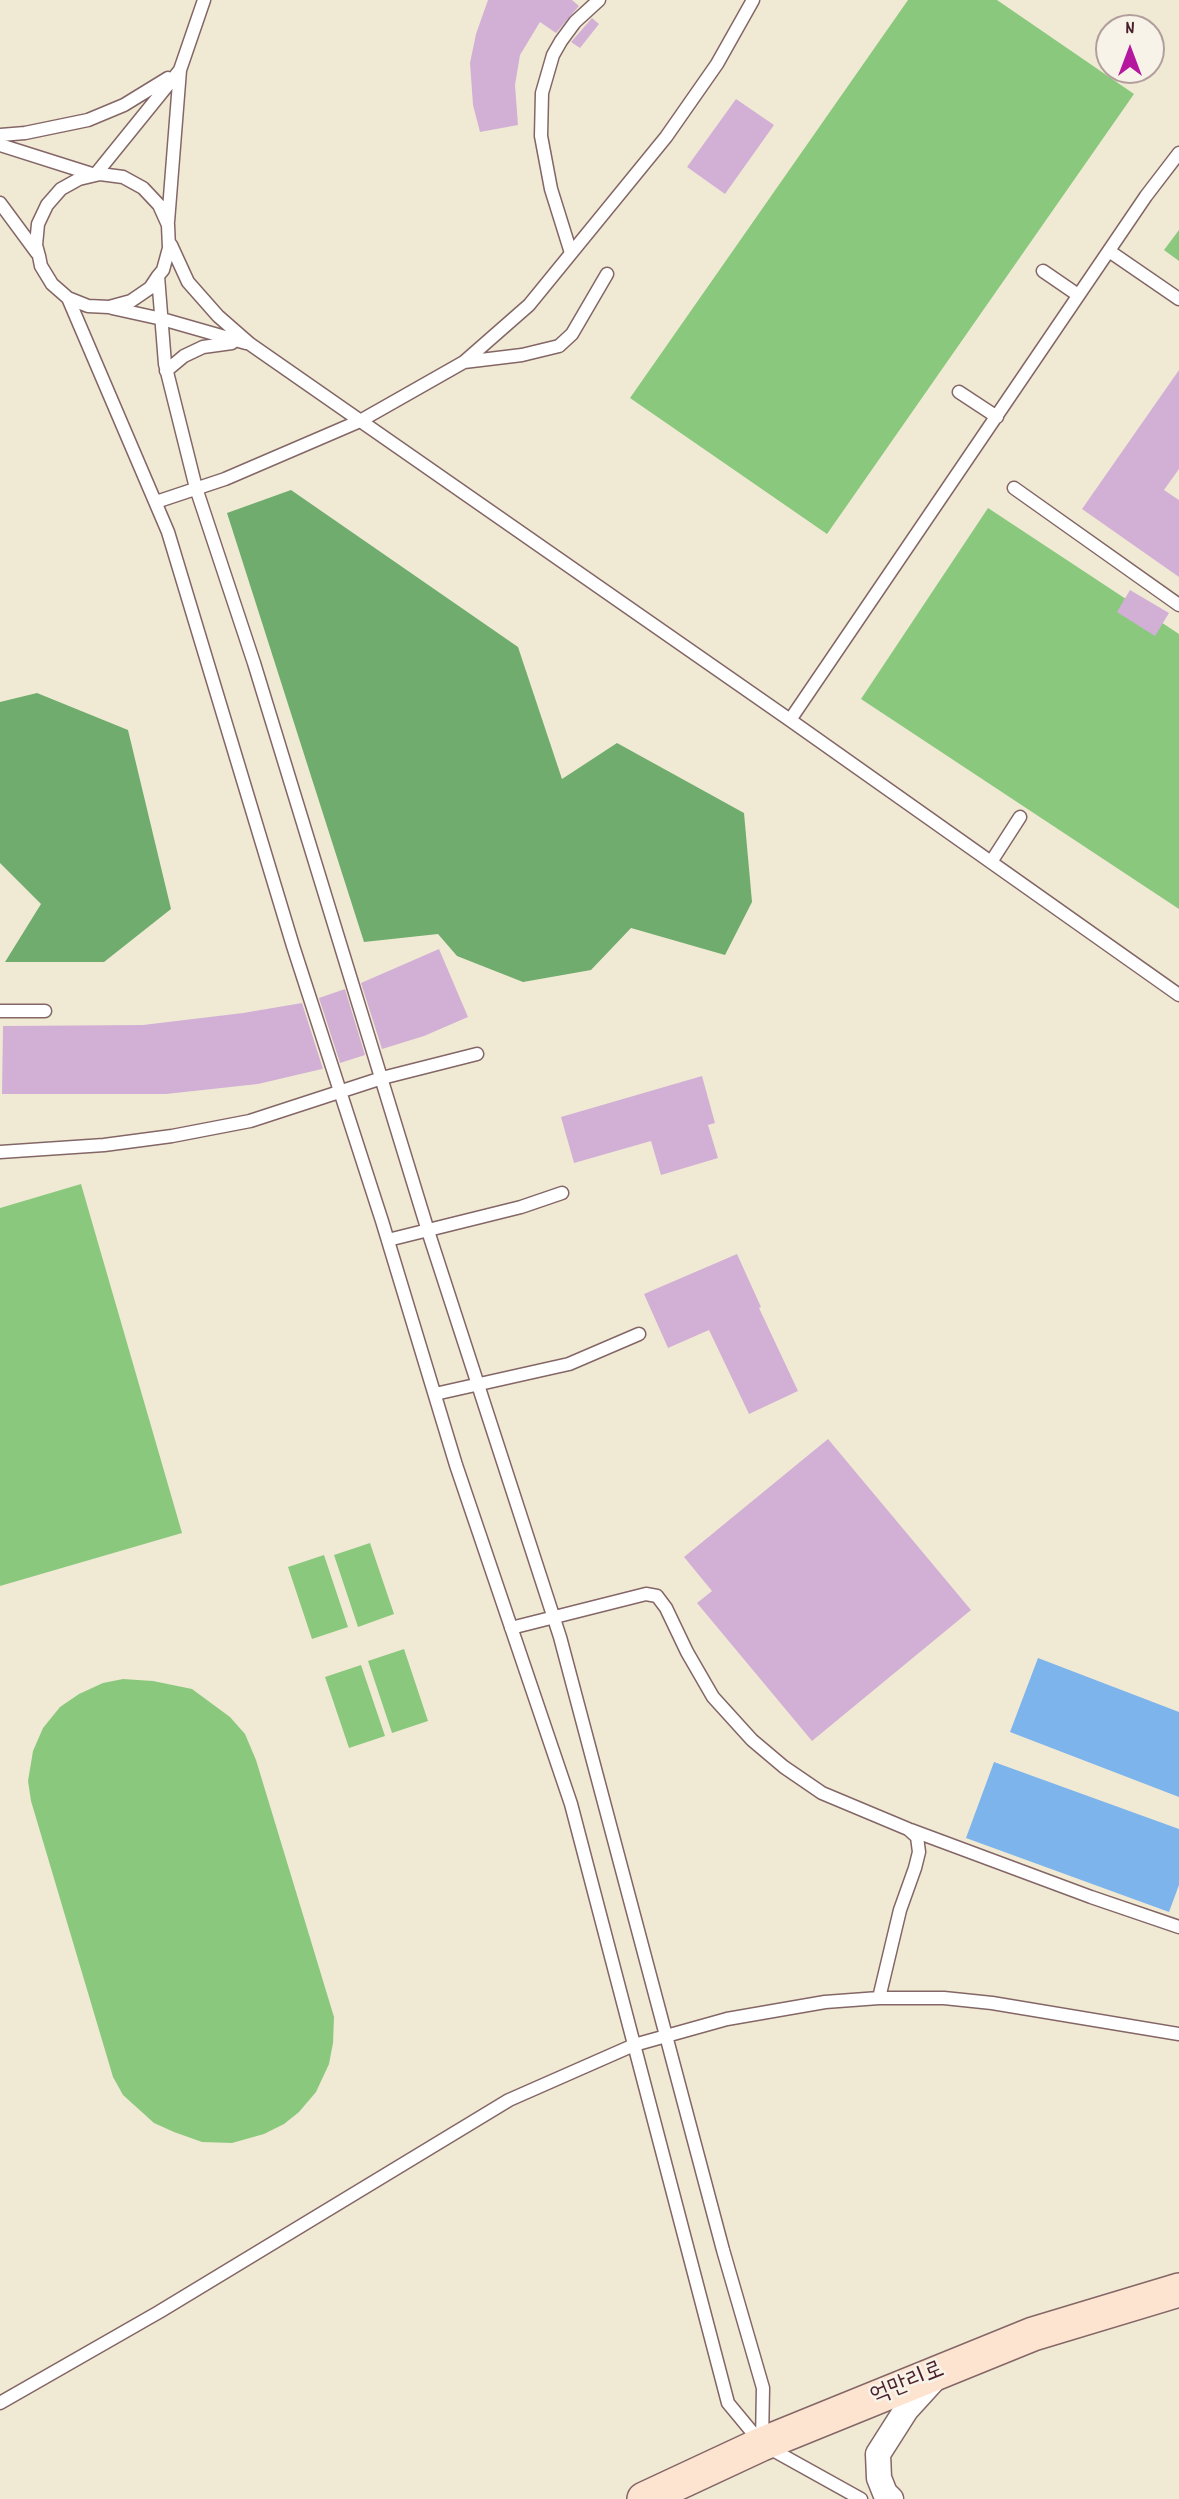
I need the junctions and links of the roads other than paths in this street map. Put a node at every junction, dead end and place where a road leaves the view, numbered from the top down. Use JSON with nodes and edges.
{"nodes":[{"id":1,"x":204,"y":0,"type":"edge"},
{"id":2,"x":599,"y":0,"type":"edge"},
{"id":3,"x":753,"y":0,"type":"edge"},
{"id":4,"x":180,"y":70,"type":"junction"},
{"id":5,"x":0,"y":135,"type":"edge"},
{"id":6,"x":0,"y":145,"type":"edge"},
{"id":7,"x":1179,"y":153,"type":"edge"},
{"id":8,"x":95,"y":175,"type":"junction"},
{"id":9,"x":0,"y":203,"type":"edge"},
{"id":10,"x":168,"y":231,"type":"junction"},
{"id":11,"x":1109,"y":251,"type":"junction"},
{"id":12,"x":572,"y":253,"type":"junction"},
{"id":13,"x":38,"y":256,"type":"junction"},
{"id":14,"x":1043,"y":271,"type":"dead end"},
{"id":15,"x":607,"y":274,"type":"dead end"},
{"id":16,"x":158,"y":276,"type":"junction"},
{"id":17,"x":1078,"y":295,"type":"junction"},
{"id":18,"x":68,"y":298,"type":"junction"},
{"id":19,"x":1179,"y":299,"type":"edge"},
{"id":20,"x":109,"y":307,"type":"junction"},
{"id":21,"x":162,"y":319,"type":"junction"},
{"id":22,"x":250,"y":344,"type":"junction"},
{"id":23,"x":464,"y":362,"type":"junction"},
{"id":24,"x":166,"y":370,"type":"junction"},
{"id":25,"x":959,"y":392,"type":"dead end"},
{"id":26,"x":997,"y":416,"type":"junction"},
{"id":27,"x":360,"y":421,"type":"junction"},
{"id":28,"x":196,"y":488,"type":"junction"},
{"id":29,"x":1014,"y":488,"type":"dead end"},
{"id":30,"x":156,"y":502,"type":"junction"},
{"id":31,"x":1179,"y":605,"type":"edge"},
{"id":32,"x":790,"y":720,"type":"junction"},
{"id":33,"x":1020,"y":817,"type":"dead end"},
{"id":34,"x":991,"y":862,"type":"junction"},
{"id":35,"x":1179,"y":995,"type":"edge"},
{"id":36,"x":0,"y":1011,"type":"edge"},
{"id":37,"x":45,"y":1011,"type":"dead end"},
{"id":38,"x":477,"y":1054,"type":"dead end"},
{"id":39,"x":383,"y":1078,"type":"junction"},
{"id":40,"x":341,"y":1092,"type":"junction"},
{"id":41,"x":0,"y":1152,"type":"edge"},
{"id":42,"x":562,"y":1193,"type":"dead end"},
{"id":43,"x":428,"y":1231,"type":"junction"},
{"id":44,"x":388,"y":1240,"type":"junction"},
{"id":45,"x":639,"y":1334,"type":"dead end"},
{"id":46,"x":477,"y":1385,"type":"junction"},
{"id":47,"x":435,"y":1394,"type":"junction"},
{"id":48,"x":554,"y":1617,"type":"junction"},
{"id":49,"x":511,"y":1628,"type":"junction"},
{"id":50,"x":908,"y":1829,"type":"junction"},
{"id":51,"x":1179,"y":1927,"type":"edge"},
{"id":52,"x":879,"y":1998,"type":"junction"},
{"id":53,"x":1179,"y":2034,"type":"edge"},
{"id":54,"x":666,"y":2037,"type":"junction"},
{"id":55,"x":634,"y":2045,"type":"junction"},
{"id":56,"x":1179,"y":2290,"type":"edge"},
{"id":57,"x":940,"y":2372,"type":"junction"},
{"id":58,"x":0,"y":2403,"type":"edge"},
{"id":59,"x":762,"y":2444,"type":"junction"},
{"id":60,"x":644,"y":2499,"type":"edge"},
{"id":61,"x":861,"y":2499,"type":"edge"},
{"id":62,"x":891,"y":2499,"type":"edge"}],
"edges":[{"from":1,"to":4,"type":"lane"},
{"from":2,"to":12,"type":"lane"},
{"from":3,"to":12,"type":"lane"},
{"from":4,"to":5,"type":"lane"},
{"from":4,"to":8,"type":"lane"},
{"from":4,"to":10,"type":"lane"},
{"from":6,"to":8,"type":"lane"},
{"from":7,"to":11,"type":"lane"},
{"from":8,"to":10,"type":"lane"},
{"from":8,"to":13,"type":"lane"},
{"from":9,"to":13,"type":"lane"},
{"from":10,"to":16,"type":"lane"},
{"from":10,"to":22,"type":"lane"},
{"from":11,"to":17,"type":"lane"},
{"from":11,"to":19,"type":"lane"},
{"from":12,"to":23,"type":"lane"},
{"from":13,"to":18,"type":"lane"},
{"from":14,"to":17,"type":"lane"},
{"from":15,"to":23,"type":"lane"},
{"from":16,"to":20,"type":"lane"},
{"from":16,"to":21,"type":"lane"},
{"from":17,"to":26,"type":"lane"},
{"from":18,"to":20,"type":"lane"},
{"from":18,"to":30,"type":"lane"},
{"from":20,"to":21,"type":"lane"},
{"from":21,"to":22,"type":"lane"},
{"from":21,"to":24,"type":"lane"},
{"from":22,"to":24,"type":"lane"},
{"from":22,"to":27,"type":"lane"},
{"from":23,"to":27,"type":"lane"},
{"from":24,"to":28,"type":"lane"},
{"from":25,"to":26,"type":"lane"},
{"from":26,"to":32,"type":"lane"},
{"from":27,"to":28,"type":"lane"},
{"from":27,"to":32,"type":"lane"},
{"from":28,"to":30,"type":"lane"},
{"from":28,"to":39,"type":"lane"},
{"from":29,"to":31,"type":"lane"},
{"from":30,"to":40,"type":"lane"},
{"from":32,"to":34,"type":"lane"},
{"from":33,"to":34,"type":"lane"},
{"from":34,"to":35,"type":"lane"},
{"from":36,"to":37,"type":"lane"},
{"from":38,"to":39,"type":"lane"},
{"from":39,"to":40,"type":"lane"},
{"from":39,"to":43,"type":"lane"},
{"from":40,"to":41,"type":"lane"},
{"from":40,"to":44,"type":"lane"},
{"from":42,"to":43,"type":"lane"},
{"from":43,"to":44,"type":"lane"},
{"from":43,"to":46,"type":"lane"},
{"from":44,"to":47,"type":"lane"},
{"from":45,"to":46,"type":"lane"},
{"from":46,"to":47,"type":"lane"},
{"from":46,"to":48,"type":"lane"},
{"from":47,"to":49,"type":"lane"},
{"from":48,"to":49,"type":"lane"},
{"from":48,"to":50,"type":"lane"},
{"from":48,"to":54,"type":"lane"},
{"from":49,"to":55,"type":"lane"},
{"from":50,"to":51,"type":"lane"},
{"from":50,"to":52,"type":"lane"},
{"from":52,"to":53,"type":"lane"},
{"from":52,"to":54,"type":"lane"},
{"from":54,"to":55,"type":"lane"},
{"from":54,"to":59,"type":"lane"},
{"from":55,"to":58,"type":"lane"},
{"from":55,"to":59,"type":"lane"},
{"from":56,"to":57,"type":"street","name":"억만리로"},
{"from":57,"to":59,"type":"street","name":"억만리로"},
{"from":57,"to":62,"type":"street"},
{"from":59,"to":60,"type":"street","name":"억만리로"},
{"from":59,"to":61,"type":"lane"}]}
